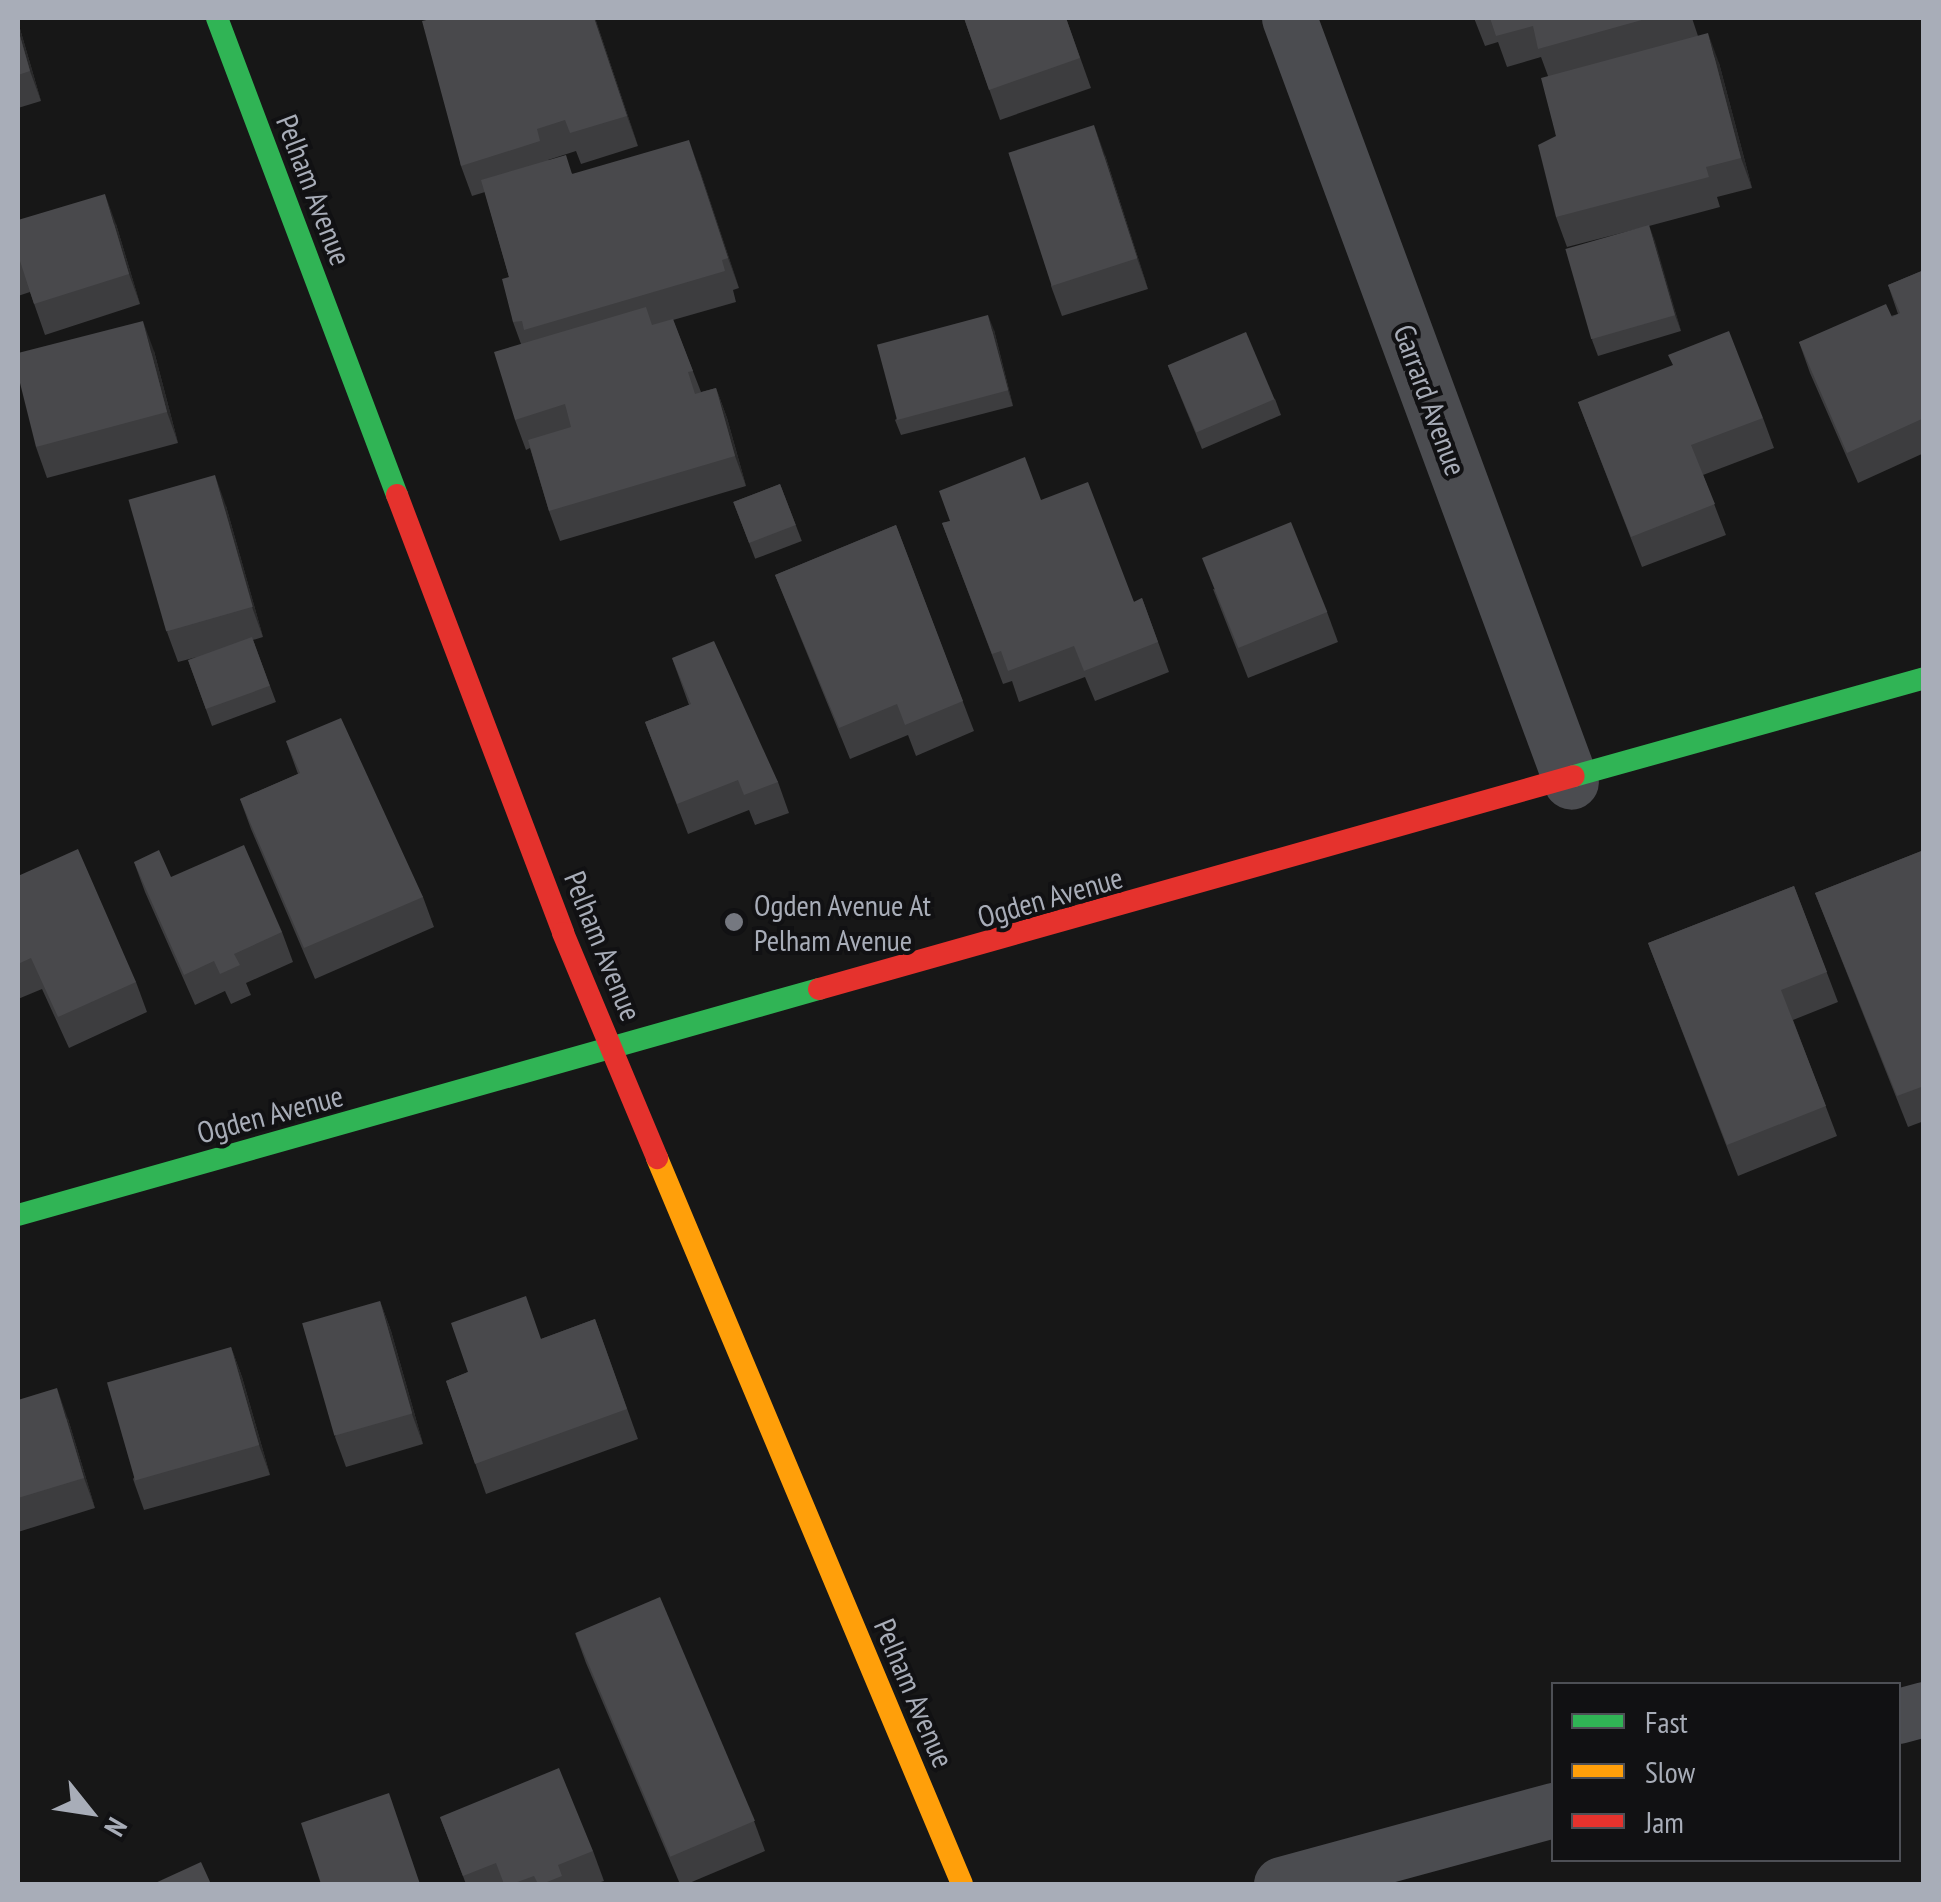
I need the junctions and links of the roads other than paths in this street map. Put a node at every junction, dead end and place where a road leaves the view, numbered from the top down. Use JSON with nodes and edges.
{"nodes":[{"id":1,"x":217,"y":18,"type":"edge"},
{"id":2,"x":1289,"y":18,"type":"edge"},
{"id":3,"x":1924,"y":678,"type":"edge"},
{"id":4,"x":1571,"y":782,"type":"junction"},
{"id":5,"x":613,"y":1050,"type":"junction"},
{"id":6,"x":18,"y":1215,"type":"edge"},
{"id":7,"x":1551,"y":1811,"type":"edge"},
{"id":8,"x":962,"y":1884,"type":"edge"},
{"id":9,"x":1281,"y":1884,"type":"edge"}],
"edges":[{"from":1,"to":5,"type":"street","name":"Pelham Avenue"},
{"from":2,"to":4,"type":"street","name":"Garrard Avenue"},
{"from":3,"to":4,"type":"street","name":"Ogden Avenue"},
{"from":4,"to":5,"type":"street","name":"Ogden Avenue"},
{"from":5,"to":6,"type":"street","name":"Ogden Avenue"},
{"from":5,"to":8,"type":"street","name":"Pelham Avenue"},
{"from":7,"to":9,"type":"street"}]}
